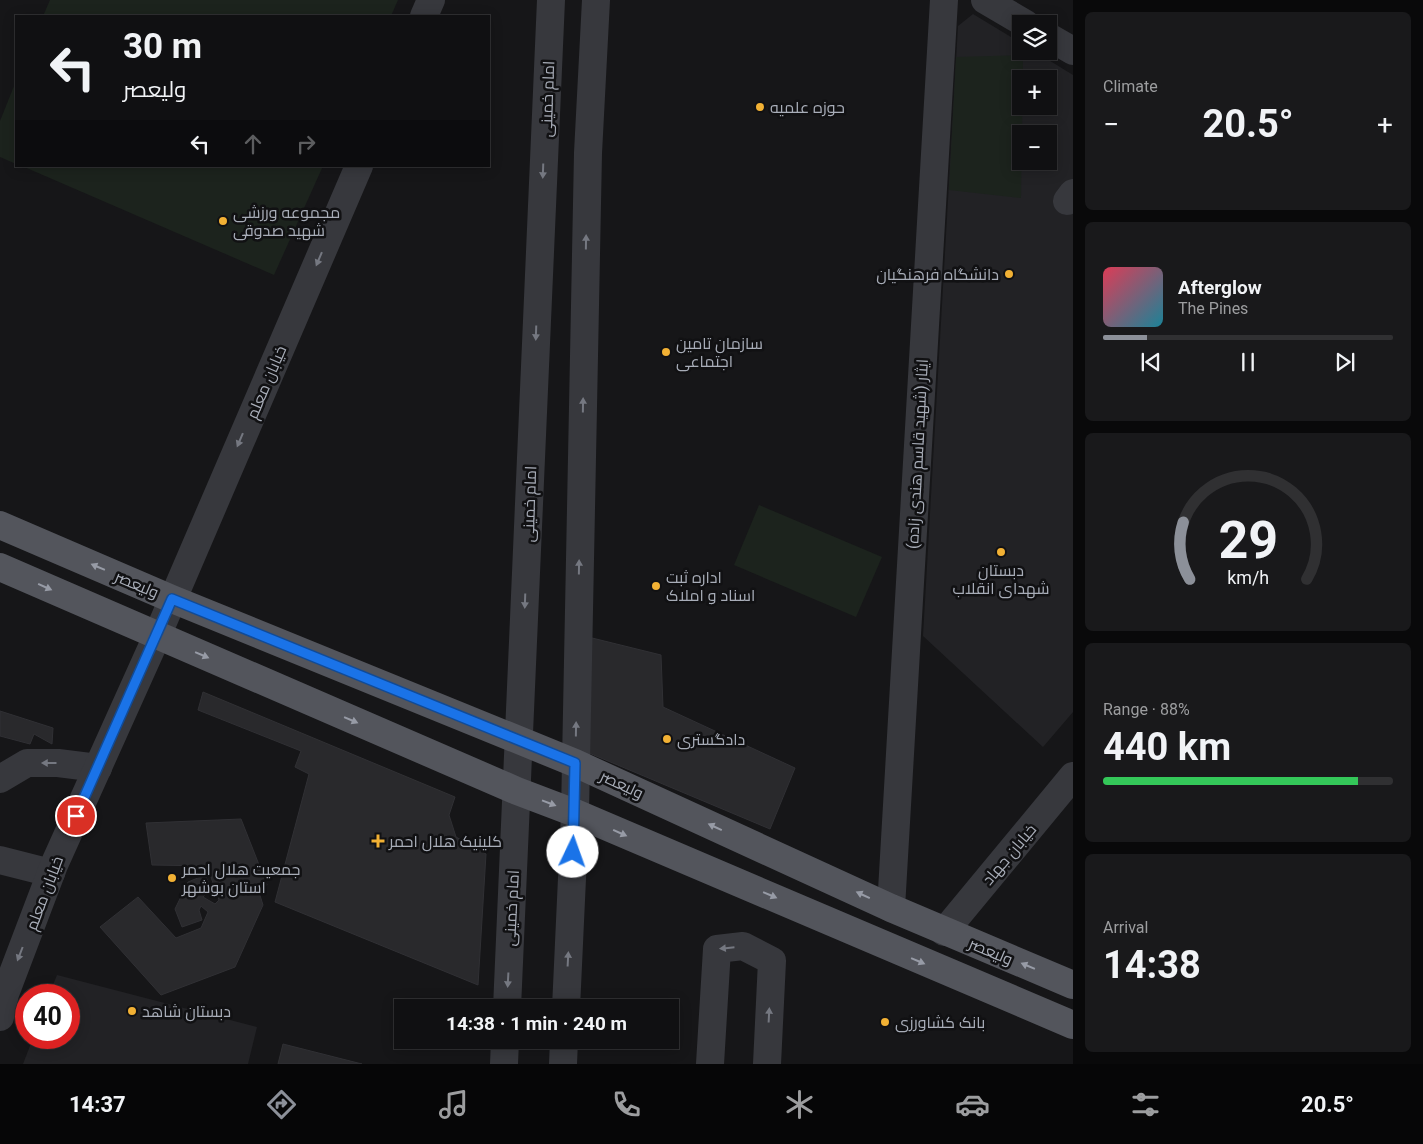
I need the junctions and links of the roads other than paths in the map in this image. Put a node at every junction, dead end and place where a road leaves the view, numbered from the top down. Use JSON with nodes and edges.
{"nodes":[{"id":1,"x":431,"y":0,"type":"edge"},
{"id":2,"x":551,"y":0,"type":"edge"},
{"id":3,"x":596,"y":0,"type":"edge"},
{"id":4,"x":944,"y":0,"type":"edge"},
{"id":5,"x":985,"y":0,"type":"edge"},
{"id":6,"x":424,"y":15,"type":"edge"},
{"id":7,"x":1012,"y":16,"type":"edge"},
{"id":8,"x":1057,"y":42,"type":"edge"},
{"id":9,"x":1073,"y":51,"type":"edge"},
{"id":10,"x":359,"y":167,"type":"edge"},
{"id":11,"x":0,"y":525,"type":"edge"},
{"id":12,"x":0,"y":567,"type":"edge"},
{"id":13,"x":172,"y":599,"type":"junction"},
{"id":14,"x":157,"y":636,"type":"junction"},
{"id":15,"x":519,"y":739,"type":"junction"},
{"id":16,"x":575,"y":763,"type":"junction"},
{"id":17,"x":98,"y":768,"type":"junction"},
{"id":18,"x":1073,"y":776,"type":"edge"},
{"id":19,"x":0,"y":779,"type":"edge"},
{"id":20,"x":517,"y":791,"type":"junction"},
{"id":21,"x":575,"y":813,"type":"junction"},
{"id":22,"x":0,"y":860,"type":"edge"},
{"id":23,"x":51,"y":873,"type":"junction"},
{"id":24,"x":890,"y":908,"type":"junction"},
{"id":25,"x":944,"y":932,"type":"junction"},
{"id":26,"x":1073,"y":985,"type":"edge"},
{"id":27,"x":507,"y":999,"type":"edge"},
{"id":28,"x":566,"y":999,"type":"edge"},
{"id":29,"x":1,"y":1011,"type":"edge"},
{"id":30,"x":1073,"y":1025,"type":"edge"},
{"id":31,"x":505,"y":1049,"type":"edge"},
{"id":32,"x":564,"y":1049,"type":"edge"},
{"id":33,"x":504,"y":1064,"type":"edge"},
{"id":34,"x":563,"y":1064,"type":"edge"},
{"id":35,"x":710,"y":1064,"type":"edge"},
{"id":36,"x":767,"y":1064,"type":"edge"}],
"edges":[{"from":1,"to":6,"type":"street"},
{"from":2,"to":15,"type":"street","name":"امام خمینی","one_way":true},
{"from":16,"to":3,"type":"street","one_way":true},
{"from":4,"to":24,"type":"street","name":"ایثار (شهید قاسم هندی زاده)"},
{"from":5,"to":7,"type":"street"},
{"from":8,"to":9,"type":"street"},
{"from":10,"to":13,"type":"street","name":"خیابان معلم","one_way":true},
{"from":13,"to":11,"type":"main road","name":"ولیعصر","one_way":true},
{"from":12,"to":14,"type":"main road","one_way":true},
{"from":13,"to":14,"type":"street","name":"خیابان معلم"},
{"from":13,"to":15,"type":"main road","name":"ولیعصر"},
{"from":14,"to":17,"type":"street","name":"خیابان معلم"},
{"from":14,"to":20,"type":"main road","one_way":true},
{"from":15,"to":16,"type":"main road","name":"ولیعصر"},
{"from":15,"to":20,"type":"street","name":"امام خمینی"},
{"from":16,"to":21,"type":"street"},
{"from":24,"to":16,"type":"main road","name":"ولیعصر","one_way":true},
{"from":17,"to":19,"type":"street","one_way":true},
{"from":17,"to":23,"type":"street","name":"خیابان معلم"},
{"from":18,"to":25,"type":"street","name":"خیابان جهاد"},
{"from":20,"to":21,"type":"main road","one_way":true},
{"from":20,"to":27,"type":"street","name":"امام خمینی","one_way":true},
{"from":28,"to":21,"type":"street","one_way":true},
{"from":21,"to":30,"type":"main road","one_way":true},
{"from":22,"to":23,"type":"street"},
{"from":23,"to":29,"type":"street","name":"خیابان معلم","one_way":true},
{"from":24,"to":25,"type":"main road","name":"ولیعصر"},
{"from":26,"to":25,"type":"main road","name":"ولیعصر","one_way":true},
{"from":31,"to":33,"type":"street"},
{"from":32,"to":34,"type":"street"},
{"from":36,"to":35,"type":"street","one_way":true}]}
